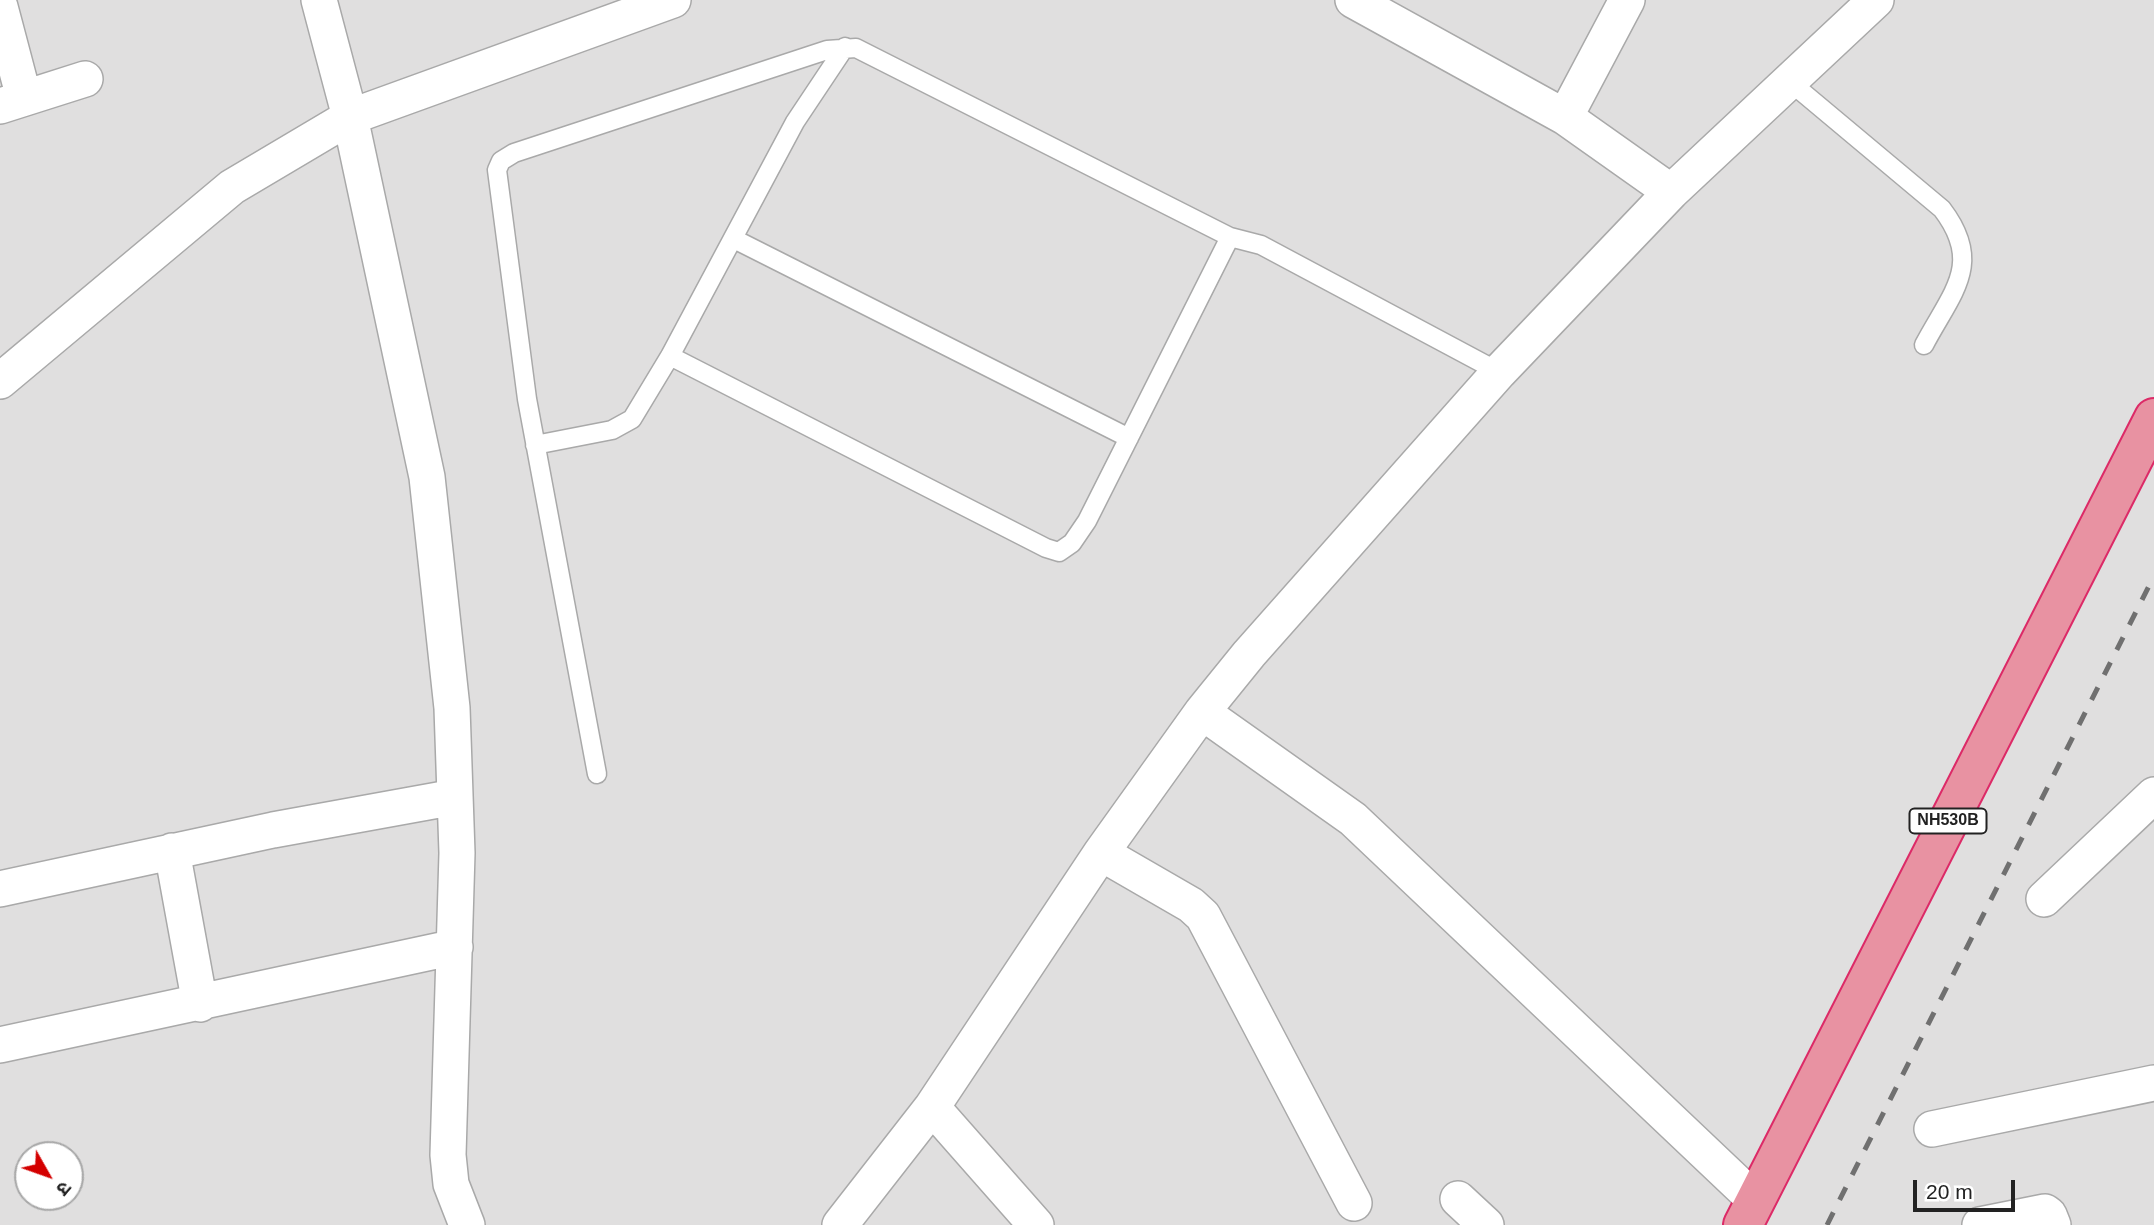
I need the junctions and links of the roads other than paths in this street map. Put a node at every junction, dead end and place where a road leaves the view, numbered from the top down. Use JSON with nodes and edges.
{"nodes":[{"id":1,"x":319,"y":0,"type":"edge"},
{"id":2,"x":673,"y":0,"type":"edge"},
{"id":3,"x":1353,"y":0,"type":"edge"},
{"id":4,"x":1627,"y":0,"type":"edge"},
{"id":5,"x":1877,"y":0,"type":"edge"},
{"id":6,"x":0,"y":7,"type":"edge"},
{"id":7,"x":845,"y":47,"type":"junction"},
{"id":8,"x":85,"y":79,"type":"dead end"},
{"id":9,"x":1789,"y":81,"type":"junction"},
{"id":10,"x":12,"y":102,"type":"edge"},
{"id":11,"x":350,"y":117,"type":"junction"},
{"id":12,"x":1565,"y":117,"type":"junction"},
{"id":13,"x":1671,"y":192,"type":"junction"},
{"id":14,"x":1230,"y":237,"type":"junction"},
{"id":15,"x":734,"y":239,"type":"junction"},
{"id":16,"x":1924,"y":345,"type":"dead end"},
{"id":17,"x":670,"y":356,"type":"junction"},
{"id":18,"x":1499,"y":372,"type":"junction"},
{"id":19,"x":0,"y":381,"type":"edge"},
{"id":20,"x":2154,"y":418,"type":"edge"},
{"id":21,"x":1129,"y":438,"type":"junction"},
{"id":22,"x":535,"y":445,"type":"junction"},
{"id":23,"x":1202,"y":712,"type":"junction"},
{"id":24,"x":597,"y":774,"type":"dead end"},
{"id":25,"x":2154,"y":795,"type":"edge"},
{"id":26,"x":454,"y":797,"type":"junction"},
{"id":27,"x":172,"y":851,"type":"junction"},
{"id":28,"x":1101,"y":853,"type":"junction"},
{"id":29,"x":0,"y":889,"type":"edge"},
{"id":30,"x":2044,"y":899,"type":"dead end"},
{"id":31,"x":455,"y":947,"type":"junction"},
{"id":32,"x":200,"y":1004,"type":"junction"},
{"id":33,"x":0,"y":1045,"type":"edge"},
{"id":34,"x":2154,"y":1083,"type":"edge"},
{"id":35,"x":932,"y":1107,"type":"junction"},
{"id":36,"x":1932,"y":1129,"type":"dead end"},
{"id":37,"x":1458,"y":1199,"type":"dead end"},
{"id":38,"x":1354,"y":1203,"type":"dead end"},
{"id":39,"x":1749,"y":1213,"type":"edge"},
{"id":40,"x":467,"y":1225,"type":"edge"},
{"id":41,"x":839,"y":1225,"type":"edge"},
{"id":42,"x":1036,"y":1225,"type":"edge"},
{"id":43,"x":1486,"y":1225,"type":"edge"},
{"id":44,"x":1980,"y":1225,"type":"edge"},
{"id":45,"x":2053,"y":1225,"type":"edge"}],
"edges":[{"from":1,"to":11,"type":"street"},
{"from":2,"to":11,"type":"street"},
{"from":3,"to":12,"type":"street"},
{"from":4,"to":12,"type":"street"},
{"from":5,"to":9,"type":"street"},
{"from":6,"to":10,"type":"street"},
{"from":7,"to":14,"type":"lane"},
{"from":7,"to":15,"type":"lane"},
{"from":7,"to":22,"type":"lane"},
{"from":8,"to":10,"type":"street"},
{"from":9,"to":13,"type":"street"},
{"from":9,"to":16,"type":"lane"},
{"from":11,"to":19,"type":"street"},
{"from":11,"to":26,"type":"street"},
{"from":12,"to":13,"type":"street"},
{"from":13,"to":18,"type":"street"},
{"from":14,"to":18,"type":"lane"},
{"from":14,"to":21,"type":"lane"},
{"from":15,"to":17,"type":"lane"},
{"from":15,"to":21,"type":"lane"},
{"from":17,"to":21,"type":"lane"},
{"from":17,"to":22,"type":"lane"},
{"from":18,"to":23,"type":"street"},
{"from":20,"to":39,"type":"highway","number":"NH530B"},
{"from":22,"to":24,"type":"lane"},
{"from":23,"to":28,"type":"street"},
{"from":23,"to":39,"type":"street"},
{"from":25,"to":30,"type":"street"},
{"from":26,"to":27,"type":"street"},
{"from":26,"to":31,"type":"street"},
{"from":27,"to":29,"type":"street"},
{"from":27,"to":32,"type":"street"},
{"from":28,"to":35,"type":"street"},
{"from":28,"to":38,"type":"street"},
{"from":31,"to":32,"type":"street"},
{"from":31,"to":40,"type":"street"},
{"from":32,"to":33,"type":"street"},
{"from":34,"to":36,"type":"street"},
{"from":35,"to":41,"type":"street"},
{"from":35,"to":42,"type":"street"},
{"from":37,"to":43,"type":"street"},
{"from":44,"to":45,"type":"street"}]}
